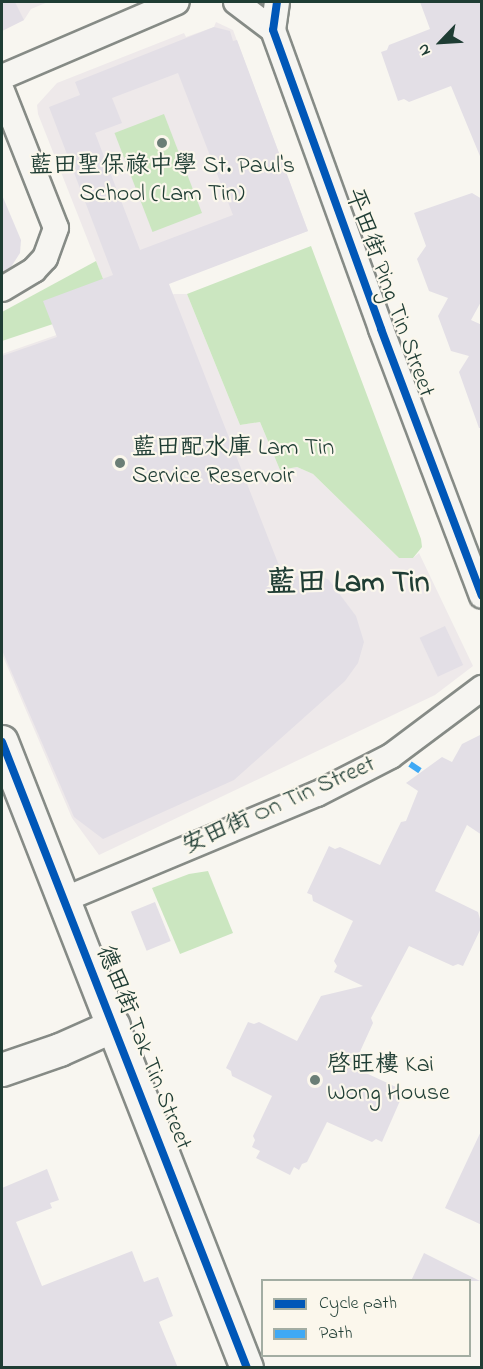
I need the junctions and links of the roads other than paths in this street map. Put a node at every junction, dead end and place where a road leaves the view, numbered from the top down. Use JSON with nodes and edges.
{"nodes":[{"id":1,"x":177,"y":2,"type":"edge"},
{"id":2,"x":236,"y":2,"type":"edge"},
{"id":3,"x":277,"y":2,"type":"edge"},
{"id":4,"x":273,"y":30,"type":"junction"},
{"id":5,"x":2,"y":77,"type":"edge"},
{"id":6,"x":2,"y":91,"type":"edge"},
{"id":7,"x":2,"y":289,"type":"edge"},
{"id":8,"x":482,"y":596,"type":"edge"},
{"id":9,"x":482,"y":688,"type":"edge"},
{"id":10,"x":2,"y":742,"type":"edge"},
{"id":11,"x":63,"y":900,"type":"junction"},
{"id":12,"x":114,"y":1026,"type":"junction"},
{"id":13,"x":2,"y":1070,"type":"edge"},
{"id":14,"x":247,"y":1368,"type":"edge"}],
"edges":[{"from":1,"to":5,"type":"street"},
{"from":2,"to":4,"type":"street"},
{"from":3,"to":4,"type":"street","name":"平田街 Ping Tin Street"},
{"from":4,"to":8,"type":"street","name":"平田街 Ping Tin Street"},
{"from":6,"to":7,"type":"street"},
{"from":9,"to":11,"type":"street","name":"安田街 On Tin Street"},
{"from":10,"to":11,"type":"street","name":"德田街 Tak Tin Street"},
{"from":11,"to":12,"type":"street","name":"德田街 Tak Tin Street"},
{"from":12,"to":13,"type":"street"},
{"from":12,"to":14,"type":"street","name":"德田街 Tak Tin Street"}]}
